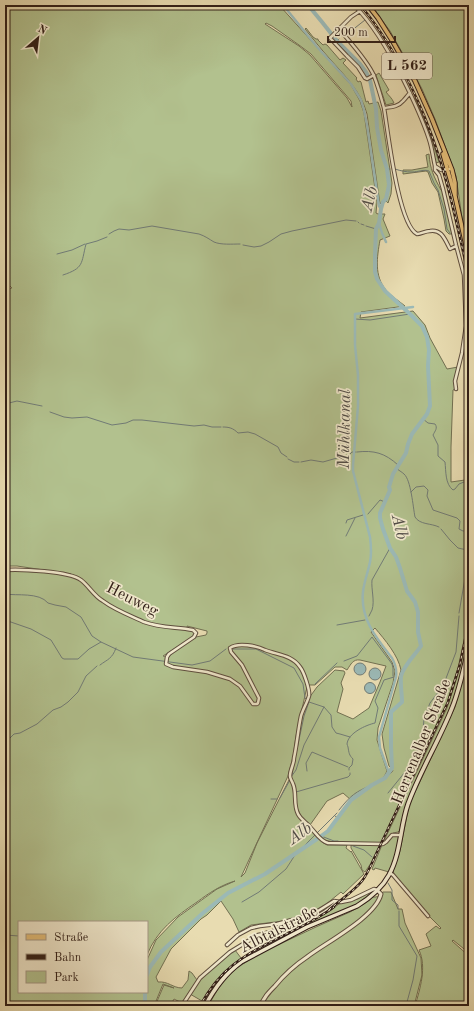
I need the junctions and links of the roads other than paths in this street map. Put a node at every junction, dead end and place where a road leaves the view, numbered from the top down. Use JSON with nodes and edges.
{"nodes":[{"id":1,"x":354,"y":5,"type":"edge"},
{"id":2,"x":368,"y":5,"type":"edge"},
{"id":3,"x":360,"y":11,"type":"junction"},
{"id":4,"x":339,"y":29,"type":"junction"},
{"id":5,"x":373,"y":75,"type":"junction"},
{"id":6,"x":410,"y":93,"type":"junction"},
{"id":7,"x":384,"y":108,"type":"junction"},
{"id":8,"x":443,"y":149,"type":"junction"},
{"id":9,"x":445,"y":159,"type":"junction"},
{"id":10,"x":435,"y":166,"type":"junction"},
{"id":11,"x":449,"y":169,"type":"junction"},
{"id":12,"x":441,"y":170,"type":"junction"},
{"id":13,"x":439,"y":175,"type":"junction"},
{"id":14,"x":456,"y":246,"type":"junction"},
{"id":15,"x":469,"y":259,"type":"edge"},
{"id":16,"x":456,"y":389,"type":"dead end"},
{"id":17,"x":5,"y":570,"type":"edge"},
{"id":18,"x":469,"y":646,"type":"edge"},
{"id":19,"x":401,"y":835,"type":"junction"},
{"id":20,"x":390,"y":873,"type":"junction"},
{"id":21,"x":377,"y":890,"type":"junction"},
{"id":22,"x":337,"y":902,"type":"junction"},
{"id":23,"x":428,"y":916,"type":"dead end"},
{"id":24,"x":228,"y":945,"type":"dead end"},
{"id":25,"x":182,"y":1006,"type":"edge"},
{"id":26,"x":205,"y":1006,"type":"edge"},
{"id":27,"x":261,"y":1006,"type":"edge"},
{"id":28,"x":302,"y":1006,"type":"edge"},
{"id":29,"x":333,"y":1006,"type":"edge"}],
"edges":[{"from":1,"to":3,"type":"street"},
{"from":2,"to":8,"type":"main road","number":"L 562"},
{"from":3,"to":4,"type":"street"},
{"from":3,"to":6,"type":"street"},
{"from":4,"to":5,"type":"street"},
{"from":4,"to":5,"type":"street"},
{"from":5,"to":7,"type":"street"},
{"from":6,"to":7,"type":"street"},
{"from":6,"to":10,"type":"street"},
{"from":7,"to":14,"type":"street"},
{"from":8,"to":9,"type":"main road","number":"L 562"},
{"from":8,"to":11,"type":"main road","number":"L 562"},
{"from":9,"to":11,"type":"main road","number":"L 562"},
{"from":9,"to":12,"type":"street"},
{"from":10,"to":12,"type":"street"},
{"from":10,"to":13,"type":"street"},
{"from":11,"to":12,"type":"street"},
{"from":11,"to":15,"type":"main road","number":"L 562"},
{"from":12,"to":13,"type":"street"},
{"from":13,"to":14,"type":"street"},
{"from":14,"to":16,"type":"street"},
{"from":17,"to":19,"type":"street","name":"Heuweg"},
{"from":18,"to":19,"type":"main road","name":"Herrenalber Straße"},
{"from":19,"to":20,"type":"main road","name":"Herrenalber Straße"},
{"from":20,"to":21,"type":"main road","name":"Herrenalber Straße"},
{"from":20,"to":23,"type":"street"},
{"from":21,"to":22,"type":"street"},
{"from":21,"to":26,"type":"main road","name":"Albtalstraße"},
{"from":21,"to":27,"type":"street"},
{"from":22,"to":24,"type":"street"},
{"from":22,"to":25,"type":"street"},
{"from":28,"to":29,"type":"street"}]}
